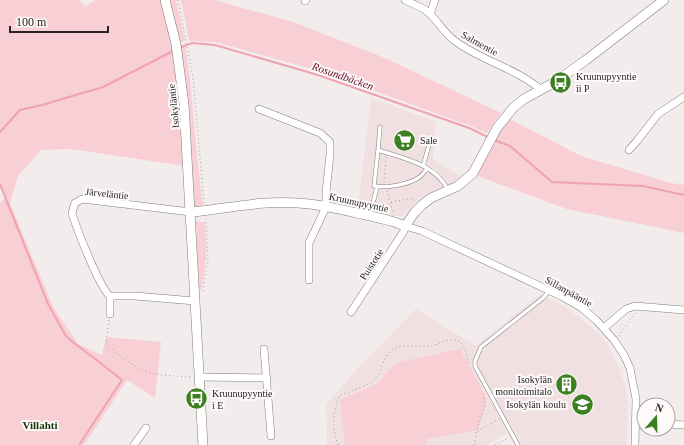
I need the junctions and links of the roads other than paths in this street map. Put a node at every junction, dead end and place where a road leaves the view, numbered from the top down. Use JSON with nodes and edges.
{"nodes":[{"id":1,"x":165,"y":0,"type":"edge"},
{"id":2,"x":405,"y":0,"type":"edge"},
{"id":3,"x":435,"y":0,"type":"edge"},
{"id":4,"x":664,"y":0,"type":"edge"},
{"id":5,"x":430,"y":14,"type":"junction"},
{"id":6,"x":540,"y":89,"type":"junction"},
{"id":7,"x":684,"y":97,"type":"edge"},
{"id":8,"x":259,"y":109,"type":"dead end"},
{"id":9,"x":380,"y":127,"type":"dead end"},
{"id":10,"x":429,"y":145,"type":"dead end"},
{"id":11,"x":378,"y":150,"type":"junction"},
{"id":12,"x":629,"y":150,"type":"dead end"},
{"id":13,"x":423,"y":166,"type":"junction"},
{"id":14,"x":427,"y":169,"type":"junction"},
{"id":15,"x":377,"y":187,"type":"junction"},
{"id":16,"x":449,"y":191,"type":"junction"},
{"id":17,"x":326,"y":207,"type":"junction"},
{"id":18,"x":191,"y":212,"type":"junction"},
{"id":19,"x":370,"y":216,"type":"junction"},
{"id":20,"x":405,"y":226,"type":"junction"},
{"id":21,"x":309,"y":280,"type":"dead end"},
{"id":22,"x":550,"y":291,"type":"junction"},
{"id":23,"x":110,"y":296,"type":"junction"},
{"id":24,"x":198,"y":298,"type":"junction"},
{"id":25,"x":684,"y":310,"type":"edge"},
{"id":26,"x":351,"y":312,"type":"dead end"},
{"id":27,"x":110,"y":314,"type":"road end"},
{"id":28,"x":604,"y":328,"type":"junction"},
{"id":29,"x":264,"y":348,"type":"dead end"},
{"id":30,"x":200,"y":377,"type":"junction"},
{"id":31,"x":267,"y":378,"type":"junction"},
{"id":32,"x":636,"y":399,"type":"edge"},
{"id":33,"x":636,"y":422,"type":"edge"},
{"id":34,"x":146,"y":428,"type":"dead end"},
{"id":35,"x":271,"y":436,"type":"dead end"},
{"id":36,"x":134,"y":445,"type":"edge"},
{"id":37,"x":203,"y":445,"type":"edge"},
{"id":38,"x":518,"y":445,"type":"edge"},
{"id":39,"x":635,"y":445,"type":"edge"}],
"edges":[{"from":1,"to":18,"type":"street","name":"Isokyläntie"},
{"from":2,"to":5,"type":"street","name":"Salmentie"},
{"from":3,"to":5,"type":"street"},
{"from":4,"to":6,"type":"street"},
{"from":5,"to":6,"type":"street","name":"Salmentie"},
{"from":6,"to":16,"type":"street"},
{"from":7,"to":12,"type":"street"},
{"from":8,"to":17,"type":"street"},
{"from":9,"to":11,"type":"lane"},
{"from":10,"to":13,"type":"lane"},
{"from":11,"to":13,"type":"lane"},
{"from":11,"to":15,"type":"lane"},
{"from":13,"to":14,"type":"lane"},
{"from":14,"to":15,"type":"lane"},
{"from":14,"to":16,"type":"lane"},
{"from":15,"to":19,"type":"lane"},
{"from":16,"to":20,"type":"street"},
{"from":17,"to":18,"type":"street","name":"Kruunupyyntie"},
{"from":17,"to":19,"type":"street","name":"Kruunupyyntie"},
{"from":17,"to":21,"type":"street"},
{"from":18,"to":23,"type":"street","name":"Järveläntie"},
{"from":18,"to":24,"type":"street"},
{"from":19,"to":20,"type":"street","name":"Kruunupyyntie"},
{"from":20,"to":22,"type":"street","name":"Sillanpääntie"},
{"from":20,"to":26,"type":"street","name":"Puistotie"},
{"from":22,"to":28,"type":"street","name":"Sillanpääntie"},
{"from":22,"to":38,"type":"lane"},
{"from":23,"to":24,"type":"street"},
{"from":23,"to":27,"type":"street"},
{"from":24,"to":30,"type":"street"},
{"from":25,"to":28,"type":"street"},
{"from":28,"to":32,"type":"street","name":"Sillanpääntie"},
{"from":29,"to":31,"type":"street"},
{"from":30,"to":31,"type":"street"},
{"from":30,"to":37,"type":"street"},
{"from":31,"to":35,"type":"street"},
{"from":33,"to":39,"type":"street","name":"Sillanpääntie"},
{"from":34,"to":36,"type":"street"}]}
